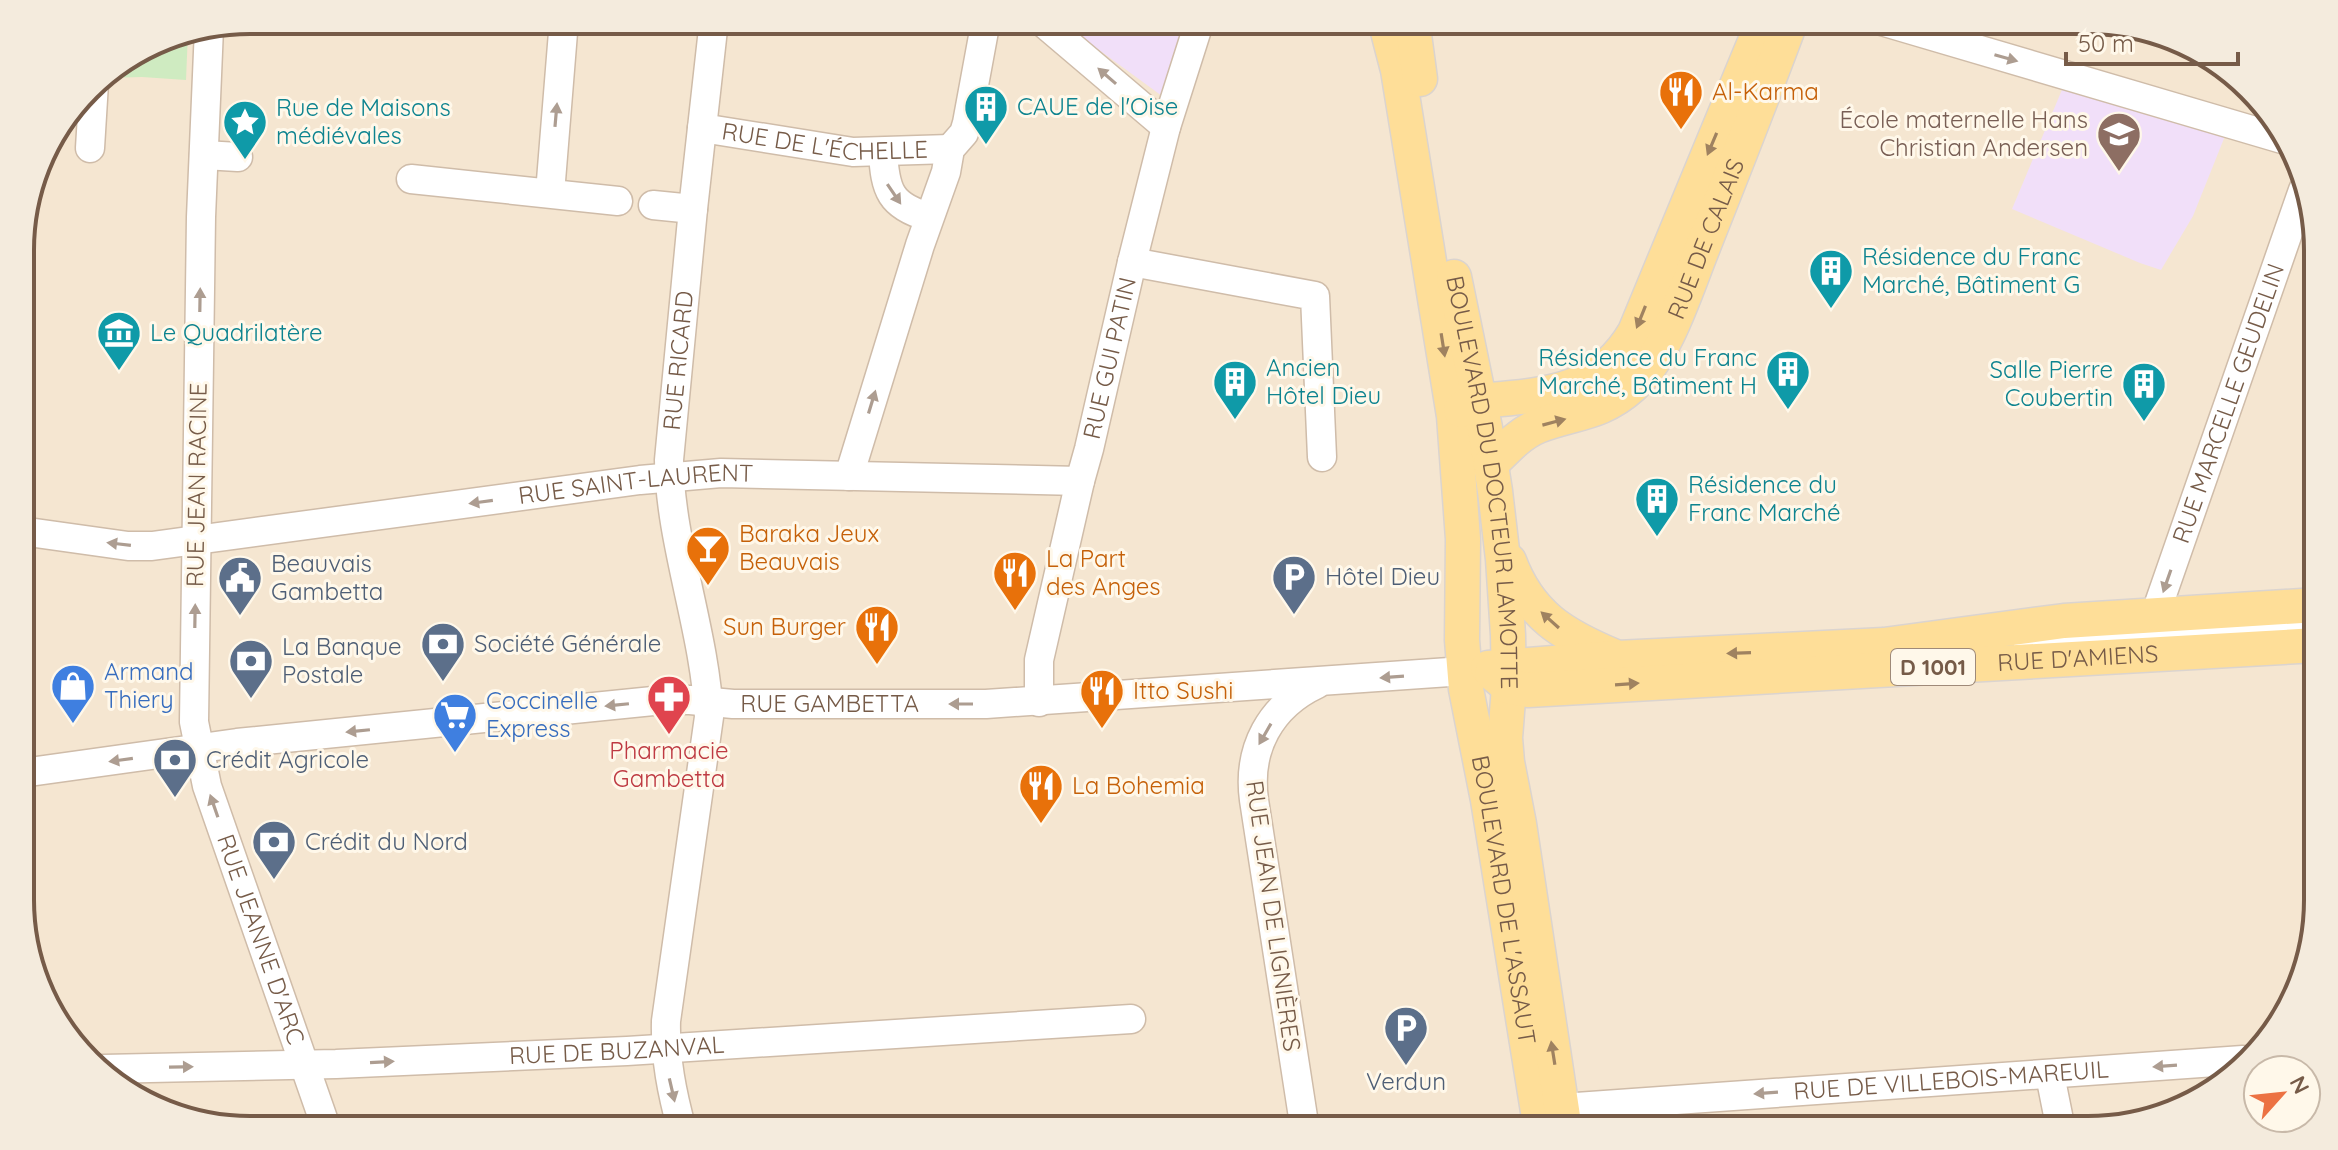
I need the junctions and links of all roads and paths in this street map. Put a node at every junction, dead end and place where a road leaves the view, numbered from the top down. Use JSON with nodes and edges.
{"nodes":[{"id":1,"x":563,"y":34,"type":"edge"},
{"id":2,"x":712,"y":34,"type":"edge"},
{"id":3,"x":983,"y":34,"type":"edge"},
{"id":4,"x":1056,"y":34,"type":"edge"},
{"id":5,"x":1196,"y":34,"type":"edge"},
{"id":6,"x":1389,"y":34,"type":"edge"},
{"id":7,"x":1408,"y":34,"type":"edge"},
{"id":8,"x":1414,"y":34,"type":"edge"},
{"id":9,"x":1758,"y":34,"type":"edge"},
{"id":10,"x":1786,"y":34,"type":"edge"},
{"id":11,"x":1926,"y":34,"type":"edge"},
{"id":12,"x":209,"y":38,"type":"edge"},
{"id":13,"x":1423,"y":96,"type":"junction"},
{"id":14,"x":93,"y":103,"type":"edge"},
{"id":15,"x":1166,"y":127,"type":"junction"},
{"id":16,"x":702,"y":128,"type":"junction"},
{"id":17,"x":2271,"y":136,"type":"edge"},
{"id":18,"x":90,"y":148,"type":"dead end"},
{"id":19,"x":950,"y":149,"type":"junction"},
{"id":20,"x":883,"y":152,"type":"junction"},
{"id":21,"x":204,"y":155,"type":"junction"},
{"id":22,"x":238,"y":157,"type":"dead end"},
{"id":23,"x":411,"y":179,"type":"dead end"},
{"id":24,"x":550,"y":193,"type":"junction"},
{"id":25,"x":618,"y":201,"type":"dead end"},
{"id":26,"x":2299,"y":203,"type":"edge"},
{"id":27,"x":653,"y":205,"type":"dead end"},
{"id":28,"x":693,"y":209,"type":"junction"},
{"id":29,"x":929,"y":217,"type":"junction"},
{"id":30,"x":1132,"y":262,"type":"junction"},
{"id":31,"x":1467,"y":408,"type":"junction"},
{"id":32,"x":1322,"y":457,"type":"dead end"},
{"id":33,"x":1491,"y":464,"type":"junction"},
{"id":34,"x":849,"y":476,"type":"junction"},
{"id":35,"x":669,"y":477,"type":"junction"},
{"id":36,"x":1080,"y":481,"type":"junction"},
{"id":37,"x":34,"y":533,"type":"edge"},
{"id":38,"x":1500,"y":537,"type":"junction"},
{"id":39,"x":196,"y":541,"type":"junction"},
{"id":40,"x":2304,"y":606,"type":"edge"},
{"id":41,"x":2155,"y":615,"type":"junction"},
{"id":42,"x":2304,"y":624,"type":"edge"},
{"id":43,"x":1884,"y":645,"type":"junction"},
{"id":44,"x":2304,"y":646,"type":"edge"},
{"id":45,"x":1617,"y":658,"type":"junction"},
{"id":46,"x":1493,"y":673,"type":"junction"},
{"id":47,"x":1321,"y":682,"type":"junction"},
{"id":48,"x":1549,"y":689,"type":"junction"},
{"id":49,"x":708,"y":701,"type":"junction"},
{"id":50,"x":1039,"y":702,"type":"junction"},
{"id":51,"x":198,"y":749,"type":"junction"},
{"id":52,"x":34,"y":771,"type":"edge"},
{"id":53,"x":1519,"y":824,"type":"junction"},
{"id":54,"x":1131,"y":1019,"type":"dead end"},
{"id":55,"x":666,"y":1049,"type":"junction"},
{"id":56,"x":2231,"y":1061,"type":"edge"},
{"id":57,"x":304,"y":1065,"type":"junction"},
{"id":58,"x":116,"y":1069,"type":"edge"},
{"id":59,"x":2050,"y":1075,"type":"junction"},
{"id":60,"x":322,"y":1116,"type":"edge"},
{"id":61,"x":678,"y":1116,"type":"edge"},
{"id":62,"x":1303,"y":1116,"type":"edge"},
{"id":63,"x":1554,"y":1116,"type":"edge"},
{"id":64,"x":1555,"y":1116,"type":"edge"},
{"id":65,"x":1619,"y":1116,"type":"edge"},
{"id":66,"x":2058,"y":1116,"type":"edge"}],
"edges":[{"from":24,"to":1,"type":"street","one_way":true},
{"from":2,"to":16,"type":"street","name":"RUE RICARD"},
{"from":3,"to":19,"type":"street"},
{"from":15,"to":4,"type":"street","one_way":true},
{"from":5,"to":15,"type":"street","name":"RUE GUI PATIN"},
{"from":6,"to":31,"type":"main road","name":"BOULEVARD DU DOCTEUR LAMOTTE","one_way":true},
{"from":7,"to":13,"type":"main road","name":"BOULEVARD DU DOCTEUR LAMOTTE"},
{"from":8,"to":13,"type":"main road","name":"BOULEVARD DU DOCTEUR LAMOTTE"},
{"from":9,"to":31,"type":"main road","name":"RUE DE CALAIS","one_way":true},
{"from":33,"to":10,"type":"main road","name":"RUE DE CALAIS","one_way":true},
{"from":11,"to":17,"type":"street","one_way":true},
{"from":12,"to":21,"type":"street","name":"RUE JEAN RACINE"},
{"from":13,"to":31,"type":"main road","name":"BOULEVARD DU DOCTEUR LAMOTTE"},
{"from":14,"to":18,"type":"street"},
{"from":15,"to":30,"type":"street","name":"RUE GUI PATIN"},
{"from":16,"to":20,"type":"street","name":"RUE DE L'ÉCHELLE"},
{"from":16,"to":28,"type":"street","name":"RUE RICARD"},
{"from":19,"to":20,"type":"street","name":"RUE DE L'ÉCHELLE"},
{"from":19,"to":29,"type":"street"},
{"from":20,"to":29,"type":"street","one_way":true},
{"from":21,"to":22,"type":"street"},
{"from":39,"to":21,"type":"street","name":"RUE JEAN RACINE","one_way":true},
{"from":23,"to":24,"type":"street"},
{"from":24,"to":25,"type":"street"},
{"from":26,"to":41,"type":"street","name":"RUE MARCELLE GEUDELIN","one_way":true},
{"from":27,"to":28,"type":"street"},
{"from":28,"to":35,"type":"street","name":"RUE RICARD"},
{"from":34,"to":29,"type":"street","one_way":true},
{"from":30,"to":32,"type":"street"},
{"from":30,"to":36,"type":"street","name":"RUE GUI PATIN"},
{"from":31,"to":33,"type":"main road","name":"BOULEVARD DU DOCTEUR LAMOTTE"},
{"from":31,"to":46,"type":"main road","name":"BOULEVARD DU DOCTEUR LAMOTTE"},
{"from":33,"to":38,"type":"main road","name":"BOULEVARD DU DOCTEUR LAMOTTE"},
{"from":34,"to":35,"type":"street","name":"RUE SAINT-LAURENT"},
{"from":34,"to":36,"type":"street","name":"RUE SAINT-LAURENT"},
{"from":35,"to":39,"type":"street","name":"RUE SAINT-LAURENT","one_way":true},
{"from":35,"to":49,"type":"street","name":"RUE RICARD"},
{"from":36,"to":50,"type":"street","name":"RUE GUI PATIN"},
{"from":39,"to":37,"type":"street","name":"RUE SAINT-LAURENT","one_way":true},
{"from":45,"to":38,"type":"main road","one_way":true},
{"from":38,"to":46,"type":"main road","name":"BOULEVARD DU DOCTEUR LAMOTTE"},
{"from":51,"to":39,"type":"street","name":"RUE JEAN RACINE","one_way":true},
{"from":40,"to":41,"type":"main road","name":"RUE D'AMIENS","number":"D 1001"},
{"from":41,"to":43,"type":"main road","name":"RUE D'AMIENS","number":"D 1001"},
{"from":42,"to":43,"type":"street","name":"RUE D'AMIENS"},
{"from":43,"to":45,"type":"main road","name":"RUE D'AMIENS","number":"D 1001","one_way":true},
{"from":48,"to":44,"type":"main road","name":"RUE D'AMIENS","number":"D 1001","one_way":true},
{"from":45,"to":46,"type":"main road","name":"RUE D'AMIENS","number":"D 1001"},
{"from":46,"to":47,"type":"street","name":"RUE GAMBETTA","number":"D 1001","one_way":true},
{"from":46,"to":48,"type":"main road","number":"D 1001"},
{"from":46,"to":53,"type":"main road","name":"BOULEVARD DU DOCTEUR LAMOTTE"},
{"from":46,"to":63,"type":"main road","name":"BOULEVARD DE L'ASSAUT"},
{"from":47,"to":50,"type":"street","name":"RUE GAMBETTA"},
{"from":47,"to":62,"type":"street","name":"RUE JEAN DE LIGNIÈRES","one_way":true},
{"from":48,"to":53,"type":"main road"},
{"from":50,"to":49,"type":"street","name":"RUE GAMBETTA","one_way":true},
{"from":49,"to":51,"type":"street","name":"RUE GAMBETTA","one_way":true},
{"from":49,"to":55,"type":"street","name":"RUE RICARD"},
{"from":51,"to":52,"type":"street","name":"RUE GAMBETTA","one_way":true},
{"from":57,"to":51,"type":"street","name":"RUE JEANNE D'ARC","one_way":true},
{"from":64,"to":53,"type":"main road","name":"BOULEVARD DE L'ASSAUT","one_way":true},
{"from":54,"to":55,"type":"street","name":"RUE DE BUZANVAL"},
{"from":57,"to":55,"type":"street","name":"RUE DE BUZANVAL","one_way":true},
{"from":55,"to":61,"type":"street","name":"RUE RICARD","one_way":true},
{"from":56,"to":59,"type":"street","name":"RUE DE VILLEBOIS-MAREUIL","one_way":true},
{"from":58,"to":57,"type":"street","name":"RUE DE BUZANVAL","one_way":true},
{"from":57,"to":60,"type":"street","name":"RUE JEANNE D'ARC"},
{"from":59,"to":65,"type":"street","name":"RUE DE VILLEBOIS-MAREUIL","one_way":true},
{"from":59,"to":66,"type":"street"}]}
